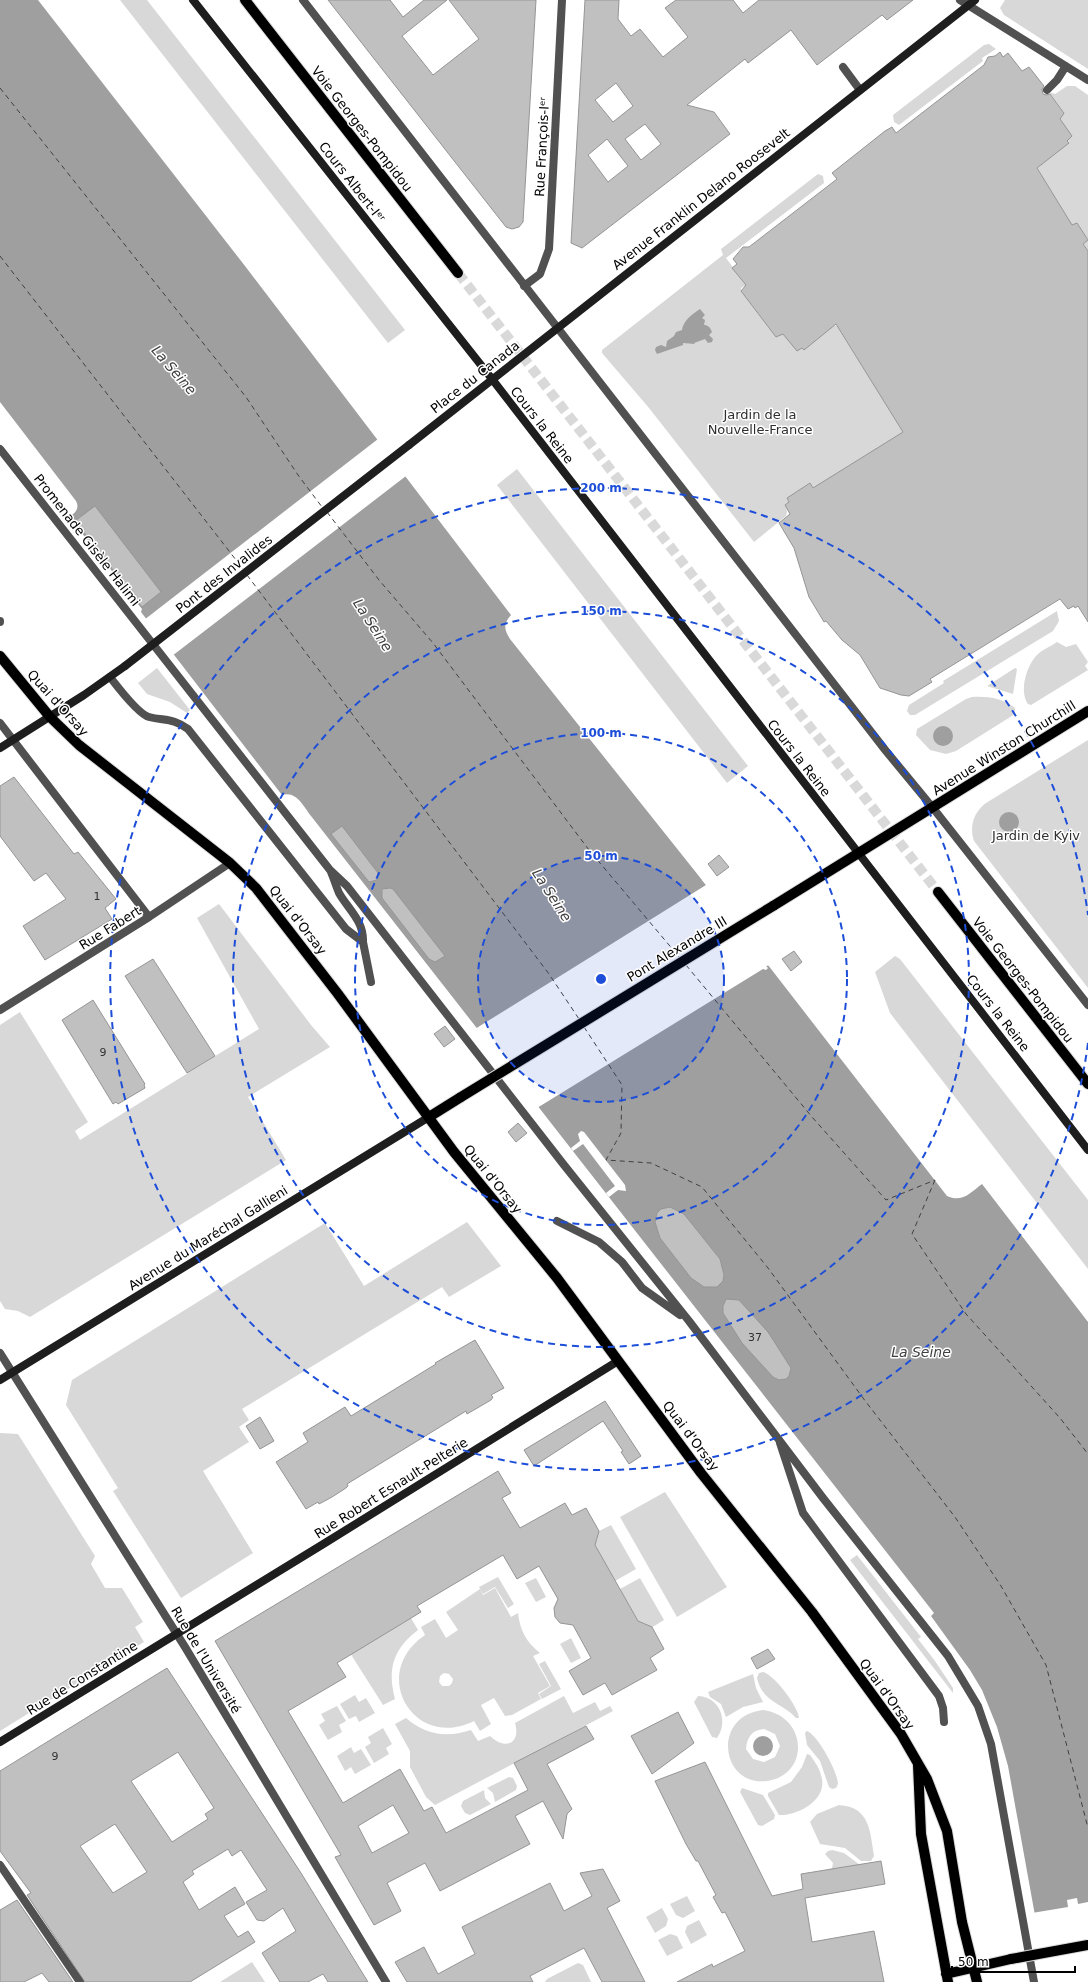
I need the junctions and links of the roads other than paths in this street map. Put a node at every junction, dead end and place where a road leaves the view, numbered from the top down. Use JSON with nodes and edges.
{"nodes":[{"id":1,"x":193,"y":0,"type":"edge"},
{"id":2,"x":245,"y":0,"type":"edge"},
{"id":3,"x":303,"y":0,"type":"edge"},
{"id":4,"x":562,"y":0,"type":"edge"},
{"id":5,"x":960,"y":0,"type":"edge"},
{"id":6,"x":972,"y":3,"type":"edge"},
{"id":7,"x":1066,"y":66,"type":"junction"},
{"id":8,"x":843,"y":67,"type":"dead end"},
{"id":9,"x":1088,"y":80,"type":"edge"},
{"id":10,"x":860,"y":90,"type":"junction"},
{"id":11,"x":1047,"y":90,"type":"dead end"},
{"id":12,"x":458,"y":273,"type":"tunnel mouth"},
{"id":13,"x":524,"y":286,"type":"junction"},
{"id":14,"x":556,"y":328,"type":"junction"},
{"id":15,"x":492,"y":379,"type":"junction"},
{"id":16,"x":409,"y":445,"type":"joint"},
{"id":17,"x":0,"y":449,"type":"edge"},
{"id":18,"x":0,"y":656,"type":"edge"},
{"id":19,"x":110,"y":677,"type":"junction"},
{"id":20,"x":1088,"y":711,"type":"edge"},
{"id":21,"x":50,"y":717,"type":"junction"},
{"id":22,"x":0,"y":723,"type":"edge"},
{"id":23,"x":13,"y":740,"type":"junction"},
{"id":24,"x":0,"y":748,"type":"edge"},
{"id":25,"x":933,"y":808,"type":"junction"},
{"id":26,"x":858,"y":854,"type":"junction"},
{"id":27,"x":230,"y":863,"type":"junction"},
{"id":28,"x":330,"y":870,"type":"junction"},
{"id":29,"x":938,"y":892,"type":"tunnel mouth"},
{"id":30,"x":149,"y":917,"type":"junction"},
{"id":31,"x":363,"y":942,"type":"junction"},
{"id":32,"x":371,"y":982,"type":"dead end"},
{"id":33,"x":1088,"y":1005,"type":"edge"},
{"id":34,"x":0,"y":1010,"type":"edge"},
{"id":35,"x":1088,"y":1084,"type":"edge"},
{"id":36,"x":429,"y":1117,"type":"junction"},
{"id":37,"x":1088,"y":1150,"type":"edge"},
{"id":38,"x":557,"y":1221,"type":"dead end"},
{"id":39,"x":689,"y":1321,"type":"junction"},
{"id":40,"x":0,"y":1353,"type":"edge"},
{"id":41,"x":618,"y":1361,"type":"junction"},
{"id":42,"x":12,"y":1372,"type":"junction"},
{"id":43,"x":0,"y":1380,"type":"edge"},
{"id":44,"x":777,"y":1435,"type":"junction"},
{"id":45,"x":176,"y":1634,"type":"junction"},
{"id":46,"x":944,"y":1722,"type":"dead end"},
{"id":47,"x":0,"y":1742,"type":"edge"},
{"id":48,"x":918,"y":1763,"type":"junction"},
{"id":49,"x":0,"y":1865,"type":"edge"},
{"id":50,"x":1088,"y":1945,"type":"edge"},
{"id":51,"x":973,"y":1968,"type":"junction"},
{"id":52,"x":947,"y":1978,"type":"edge"},
{"id":53,"x":80,"y":1982,"type":"edge"},
{"id":54,"x":386,"y":1982,"type":"edge"},
{"id":55,"x":976,"y":1982,"type":"edge"},
{"id":56,"x":1034,"y":1982,"type":"edge"}],
"edges":[{"from":1,"to":15,"type":"street","name":"Cours Albert-Iᵉʳ"},
{"from":2,"to":12,"type":"main road","name":"Voie Georges-Pompidou"},
{"from":3,"to":13,"type":"street"},
{"from":4,"to":13,"type":"street","name":"Rue François-Iᵉʳ"},
{"from":5,"to":6,"type":"street"},
{"from":6,"to":7,"type":"street"},
{"from":6,"to":10,"type":"street","name":"Avenue Franklin Delano Roosevelt"},
{"from":7,"to":9,"type":"street"},
{"from":7,"to":11,"type":"street"},
{"from":8,"to":10,"type":"street"},
{"from":10,"to":14,"type":"street","name":"Avenue Franklin Delano Roosevelt"},
{"from":13,"to":14,"type":"street"},
{"from":14,"to":15,"type":"street","name":"Place du Canada"},
{"from":14,"to":25,"type":"street"},
{"from":15,"to":16,"type":"street","name":"Place du Canada"},
{"from":15,"to":26,"type":"street","name":"Cours la Reine"},
{"from":16,"to":19,"type":"street","name":"Pont des Invalides","bridge":true},
{"from":17,"to":28,"type":"street","name":"Promenade Gisèle Halimi"},
{"from":18,"to":21,"type":"main road","name":"Quai d'Orsay"},
{"from":19,"to":21,"type":"street","name":"Pont des Invalides"},
{"from":19,"to":31,"type":"street"},
{"from":20,"to":25,"type":"main road","name":"Avenue Winston Churchill"},
{"from":21,"to":23,"type":"street","name":"Pont des Invalides"},
{"from":21,"to":27,"type":"main road","name":"Quai d'Orsay"},
{"from":22,"to":23,"type":"street"},
{"from":23,"to":24,"type":"street","name":"Pont des Invalides"},
{"from":23,"to":30,"type":"street"},
{"from":25,"to":26,"type":"main road","name":"Avenue Winston Churchill"},
{"from":25,"to":33,"type":"street"},
{"from":26,"to":36,"type":"main road","name":"Pont Alexandre III","bridge":true},
{"from":26,"to":37,"type":"street","name":"Cours la Reine"},
{"from":27,"to":30,"type":"street","name":"Rue Fabert"},
{"from":27,"to":36,"type":"main road","name":"Quai d'Orsay"},
{"from":28,"to":31,"type":"street"},
{"from":28,"to":39,"type":"street"},
{"from":29,"to":35,"type":"main road","name":"Voie Georges-Pompidou"},
{"from":30,"to":34,"type":"street","name":"Rue Fabert"},
{"from":31,"to":32,"type":"street"},
{"from":36,"to":41,"type":"main road","name":"Quai d'Orsay"},
{"from":36,"to":42,"type":"street","name":"Avenue du Maréchal Gallieni"},
{"from":38,"to":39,"type":"street"},
{"from":39,"to":44,"type":"street"},
{"from":40,"to":42,"type":"street","name":"Rue de l'Université"},
{"from":41,"to":45,"type":"street","name":"Rue Robert Esnault-Pelterie"},
{"from":41,"to":48,"type":"main road","name":"Quai d'Orsay"},
{"from":42,"to":43,"type":"street","name":"Avenue du Maréchal Gallieni"},
{"from":42,"to":45,"type":"street","name":"Rue de l'Université"},
{"from":44,"to":46,"type":"street"},
{"from":44,"to":56,"type":"street"},
{"from":45,"to":47,"type":"street","name":"Rue de Constantine"},
{"from":45,"to":54,"type":"street","name":"Rue de l'Université"},
{"from":48,"to":51,"type":"main road","name":"Quai d'Orsay"},
{"from":48,"to":52,"type":"main road","name":"Quai d'Orsay"},
{"from":49,"to":53,"type":"street"},
{"from":50,"to":51,"type":"main road","bridge":true},
{"from":51,"to":52,"type":"main road"},
{"from":51,"to":55,"type":"main road","name":"Quai d'Orsay"}]}
